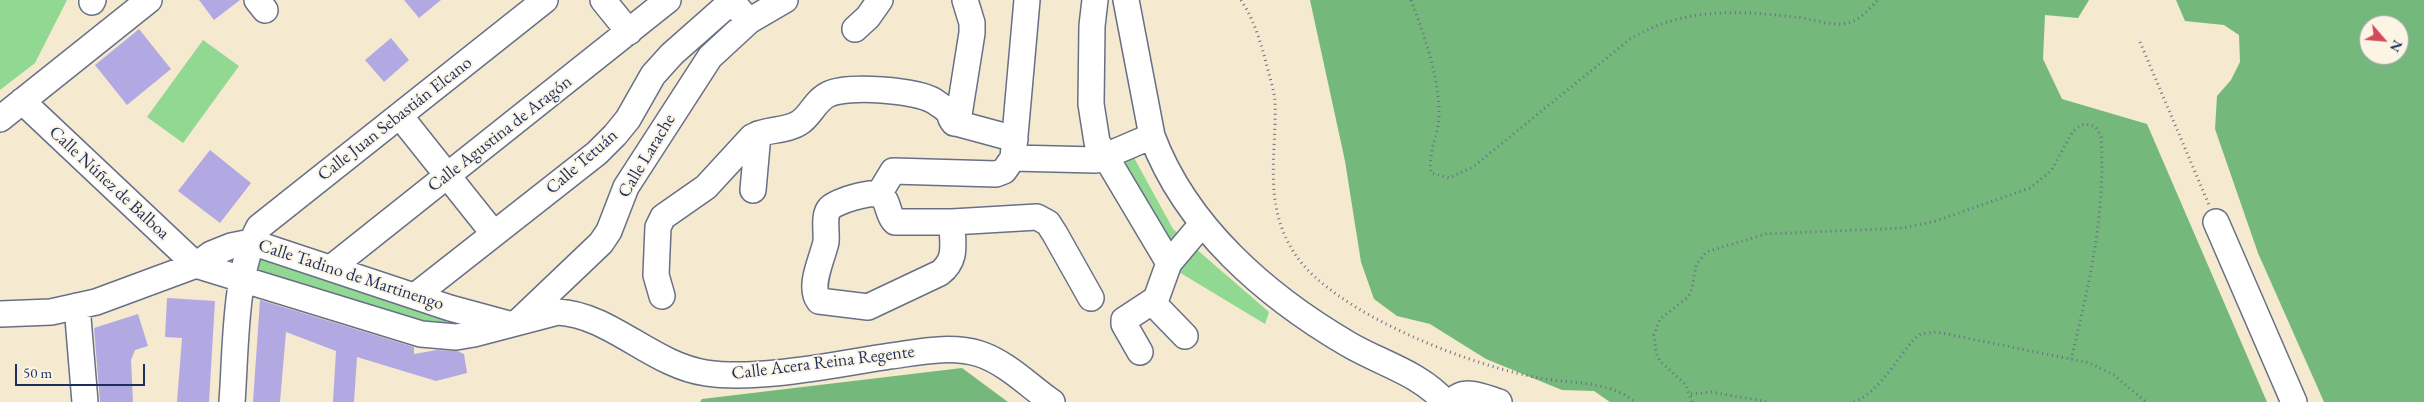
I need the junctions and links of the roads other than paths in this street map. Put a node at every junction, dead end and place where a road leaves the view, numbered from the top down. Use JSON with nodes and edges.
{"nodes":[{"id":1,"x":150,"y":0,"type":"edge"},
{"id":2,"x":545,"y":0,"type":"edge"},
{"id":3,"x":602,"y":0,"type":"edge"},
{"id":4,"x":668,"y":0,"type":"edge"},
{"id":5,"x":785,"y":0,"type":"edge"},
{"id":6,"x":880,"y":0,"type":"edge"},
{"id":7,"x":965,"y":0,"type":"edge"},
{"id":8,"x":1027,"y":0,"type":"edge"},
{"id":9,"x":1095,"y":0,"type":"edge"},
{"id":10,"x":1126,"y":0,"type":"edge"},
{"id":11,"x":749,"y":21,"type":"junction"},
{"id":12,"x":854,"y":29,"type":"dead end"},
{"id":13,"x":628,"y":32,"type":"junction"},
{"id":14,"x":9,"y":106,"type":"edge"},
{"id":15,"x":400,"y":116,"type":"junction"},
{"id":16,"x":956,"y":123,"type":"junction"},
{"id":17,"x":758,"y":134,"type":"junction"},
{"id":18,"x":1152,"y":136,"type":"junction"},
{"id":19,"x":1014,"y":149,"type":"junction"},
{"id":20,"x":1105,"y":158,"type":"junction"},
{"id":21,"x":447,"y":176,"type":"junction"},
{"id":22,"x":753,"y":190,"type":"dead end"},
{"id":23,"x":879,"y":194,"type":"junction"},
{"id":24,"x":952,"y":222,"type":"junction"},
{"id":25,"x":2216,"y":222,"type":"road end"},
{"id":26,"x":1202,"y":224,"type":"junction"},
{"id":27,"x":494,"y":234,"type":"junction"},
{"id":28,"x":251,"y":242,"type":"junction"},
{"id":29,"x":1169,"y":263,"type":"junction"},
{"id":30,"x":196,"y":264,"type":"junction"},
{"id":31,"x":331,"y":268,"type":"junction"},
{"id":32,"x":242,"y":278,"type":"junction"},
{"id":33,"x":415,"y":296,"type":"junction"},
{"id":34,"x":662,"y":296,"type":"dead end"},
{"id":35,"x":1091,"y":298,"type":"dead end"},
{"id":36,"x":1152,"y":302,"type":"junction"},
{"id":37,"x":77,"y":306,"type":"junction"},
{"id":38,"x":0,"y":314,"type":"edge"},
{"id":39,"x":592,"y":319,"type":"joint"},
{"id":40,"x":514,"y":323,"type":"junction"},
{"id":41,"x":1185,"y":336,"type":"dead end"},
{"id":42,"x":1140,"y":352,"type":"dead end"},
{"id":43,"x":1454,"y":399,"type":"edge"},
{"id":44,"x":85,"y":402,"type":"edge"},
{"id":45,"x":232,"y":402,"type":"edge"},
{"id":46,"x":1052,"y":402,"type":"edge"},
{"id":47,"x":1499,"y":402,"type":"edge"},
{"id":48,"x":2294,"y":402,"type":"edge"}],
"edges":[{"from":1,"to":14,"type":"street"},
{"from":2,"to":15,"type":"street","name":"Calle Juan Sebastián Elcano"},
{"from":3,"to":13,"type":"street"},
{"from":4,"to":13,"type":"street","name":"Calle Agustina de Aragón"},
{"from":5,"to":11,"type":"street","name":"Calle Larache"},
{"from":6,"to":12,"type":"street"},
{"from":7,"to":16,"type":"street"},
{"from":8,"to":19,"type":"street"},
{"from":9,"to":20,"type":"street"},
{"from":10,"to":18,"type":"street"},
{"from":11,"to":27,"type":"street","name":"Calle Tetuán"},
{"from":11,"to":40,"type":"street","name":"Calle Larache"},
{"from":13,"to":21,"type":"street","name":"Calle Agustina de Aragón"},
{"from":14,"to":30,"type":"street","name":"Calle Núñez de Balboa"},
{"from":15,"to":21,"type":"street"},
{"from":15,"to":28,"type":"street","name":"Calle Juan Sebastián Elcano"},
{"from":16,"to":17,"type":"street"},
{"from":16,"to":19,"type":"street"},
{"from":17,"to":22,"type":"street"},
{"from":17,"to":34,"type":"street"},
{"from":18,"to":20,"type":"street"},
{"from":18,"to":26,"type":"street"},
{"from":19,"to":20,"type":"street"},
{"from":19,"to":23,"type":"street"},
{"from":20,"to":29,"type":"street"},
{"from":21,"to":27,"type":"street"},
{"from":21,"to":31,"type":"street","name":"Calle Agustina de Aragón"},
{"from":23,"to":24,"type":"street"},
{"from":23,"to":24,"type":"street"},
{"from":24,"to":35,"type":"street"},
{"from":25,"to":48,"type":"street"},
{"from":26,"to":29,"type":"street"},
{"from":26,"to":43,"type":"street"},
{"from":27,"to":33,"type":"street","name":"Calle Tetuán"},
{"from":28,"to":30,"type":"street","name":"Calle Tadino de Martinengo"},
{"from":28,"to":31,"type":"street","name":"Calle Tadino de Martinengo"},
{"from":28,"to":32,"type":"street"},
{"from":29,"to":36,"type":"street"},
{"from":30,"to":32,"type":"street","name":"Calle Tadino de Martinengo"},
{"from":30,"to":37,"type":"street","name":"Calle Tadino de Martinengo"},
{"from":31,"to":33,"type":"street","name":"Calle Tadino de Martinengo"},
{"from":32,"to":40,"type":"street","name":"Calle Tadino de Martinengo"},
{"from":32,"to":45,"type":"street"},
{"from":33,"to":40,"type":"street","name":"Calle Tadino de Martinengo"},
{"from":36,"to":41,"type":"street"},
{"from":36,"to":42,"type":"street"},
{"from":37,"to":38,"type":"street","name":"Calle Tadino de Martinengo"},
{"from":37,"to":44,"type":"street"},
{"from":39,"to":40,"type":"street","name":"Calle Tadino de Martinengo"},
{"from":39,"to":46,"type":"street","name":"Calle Acera Reina Regente"},
{"from":43,"to":47,"type":"street"}]}
